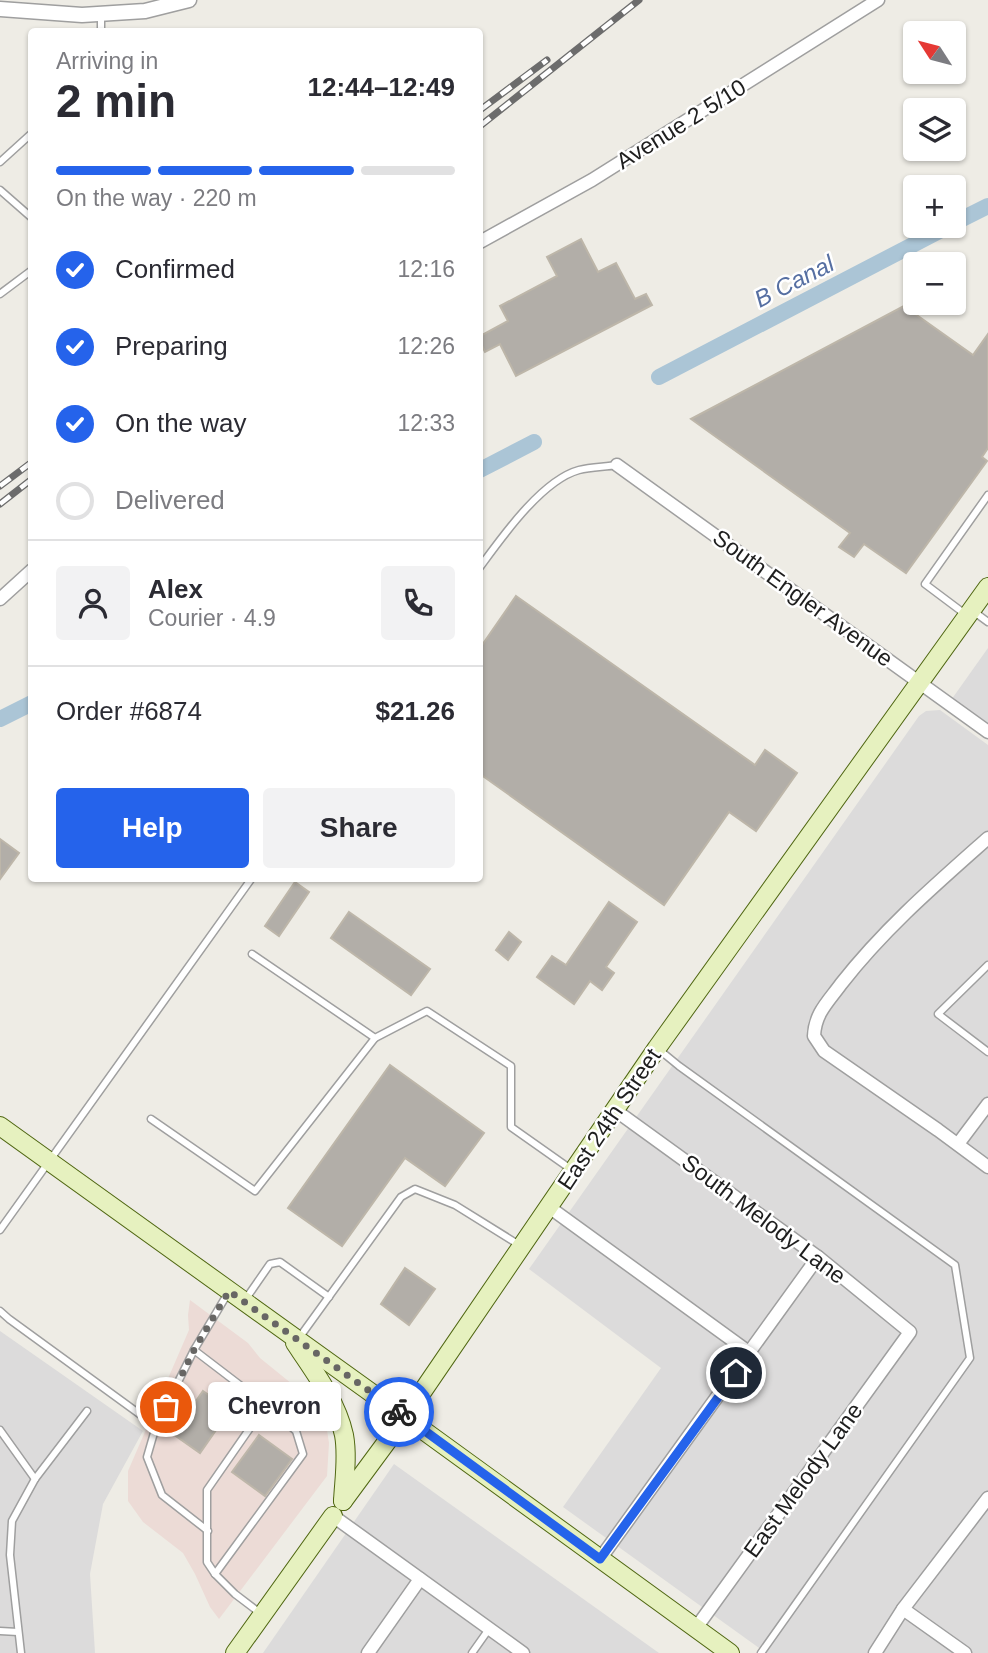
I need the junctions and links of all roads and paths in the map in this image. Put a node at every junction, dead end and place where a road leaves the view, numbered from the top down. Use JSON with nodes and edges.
{"nodes":[{"id":1,"x":189,"y":0,"type":"edge"},
{"id":2,"x":878,"y":0,"type":"edge"},
{"id":3,"x":0,"y":9,"type":"edge"},
{"id":4,"x":101,"y":14,"type":"junction"},
{"id":5,"x":101,"y":28,"type":"edge"},
{"id":6,"x":28,"y":137,"type":"edge"},
{"id":7,"x":0,"y":162,"type":"edge"},
{"id":8,"x":0,"y":190,"type":"edge"},
{"id":9,"x":28,"y":214,"type":"edge"},
{"id":10,"x":483,"y":240,"type":"edge"},
{"id":11,"x":28,"y":273,"type":"edge"},
{"id":12,"x":0,"y":294,"type":"edge"},
{"id":13,"x":617,"y":465,"type":"joint"},
{"id":14,"x":988,"y":495,"type":"edge"},
{"id":15,"x":483,"y":563,"type":"edge"},
{"id":16,"x":28,"y":574,"type":"edge"},
{"id":17,"x":988,"y":587,"type":"edge"},
{"id":18,"x":0,"y":599,"type":"edge"},
{"id":19,"x":970,"y":613,"type":"junction"},
{"id":20,"x":988,"y":622,"type":"edge"},
{"id":21,"x":920,"y":682,"type":"junction"},
{"id":22,"x":988,"y":732,"type":"edge"},
{"id":23,"x":988,"y":838,"type":"edge"},
{"id":24,"x":249,"y":882,"type":"edge"},
{"id":25,"x":252,"y":954,"type":"dead end"},
{"id":26,"x":988,"y":965,"type":"edge"},
{"id":27,"x":375,"y":1038,"type":"junction"},
{"id":28,"x":657,"y":1048,"type":"junction"},
{"id":29,"x":988,"y":1052,"type":"edge"},
{"id":30,"x":988,"y":1104,"type":"edge"},
{"id":31,"x":615,"y":1110,"type":"junction"},
{"id":32,"x":151,"y":1119,"type":"dead end"},
{"id":33,"x":0,"y":1126,"type":"edge"},
{"id":34,"x":958,"y":1144,"type":"junction"},
{"id":35,"x":49,"y":1161,"type":"junction"},
{"id":36,"x":988,"y":1167,"type":"edge"},
{"id":37,"x":573,"y":1171,"type":"junction"},
{"id":38,"x":550,"y":1207,"type":"junction"},
{"id":39,"x":0,"y":1230,"type":"edge"},
{"id":40,"x":522,"y":1246,"type":"junction"},
{"id":41,"x":818,"y":1257,"type":"junction"},
{"id":42,"x":236,"y":1296,"type":"junction"},
{"id":43,"x":328,"y":1297,"type":"junction"},
{"id":44,"x":0,"y":1311,"type":"edge"},
{"id":45,"x":910,"y":1332,"type":"joint"},
{"id":46,"x":293,"y":1336,"type":"junction"},
{"id":47,"x":194,"y":1350,"type":"junction"},
{"id":48,"x":750,"y":1353,"type":"junction"},
{"id":49,"x":266,"y":1405,"type":"junction"},
{"id":50,"x":87,"y":1410,"type":"dead end"},
{"id":51,"x":405,"y":1417,"type":"junction"},
{"id":52,"x":156,"y":1426,"type":"junction"},
{"id":53,"x":0,"y":1430,"type":"edge"},
{"id":54,"x":35,"y":1479,"type":"junction"},
{"id":55,"x":988,"y":1499,"type":"edge"},
{"id":56,"x":343,"y":1501,"type":"junction"},
{"id":57,"x":332,"y":1516,"type":"junction"},
{"id":58,"x":208,"y":1531,"type":"junction"},
{"id":59,"x":600,"y":1559,"type":"junction"},
{"id":60,"x":215,"y":1574,"type":"junction"},
{"id":61,"x":420,"y":1579,"type":"junction"},
{"id":62,"x":903,"y":1609,"type":"junction"},
{"id":63,"x":262,"y":1614,"type":"junction"},
{"id":64,"x":489,"y":1629,"type":"junction"},
{"id":65,"x":696,"y":1629,"type":"junction"},
{"id":66,"x":0,"y":1631,"type":"edge"},
{"id":67,"x":18,"y":1632,"type":"junction"},
{"id":68,"x":21,"y":1653,"type":"edge"},
{"id":69,"x":235,"y":1653,"type":"edge"},
{"id":70,"x":368,"y":1653,"type":"edge"},
{"id":71,"x":472,"y":1653,"type":"edge"},
{"id":72,"x":523,"y":1653,"type":"edge"},
{"id":73,"x":730,"y":1653,"type":"edge"},
{"id":74,"x":761,"y":1653,"type":"edge"},
{"id":75,"x":875,"y":1653,"type":"edge"},
{"id":76,"x":965,"y":1653,"type":"edge"}],
"edges":[{"from":1,"to":4,"type":"street"},
{"from":2,"to":10,"type":"street","name":"Avenue 2 5/10"},
{"from":3,"to":4,"type":"street"},
{"from":4,"to":5,"type":"lane"},
{"from":6,"to":7,"type":"lane"},
{"from":8,"to":9,"type":"lane"},
{"from":11,"to":12,"type":"lane"},
{"from":13,"to":15,"type":"lane"},
{"from":13,"to":21,"type":"street","name":"South Engler Avenue"},
{"from":14,"to":19,"type":"lane"},
{"from":16,"to":18,"type":"street"},
{"from":17,"to":19,"type":"main road","name":"East 24th Street"},
{"from":19,"to":20,"type":"lane"},
{"from":19,"to":21,"type":"main road","name":"East 24th Street"},
{"from":21,"to":22,"type":"street","name":"South Engler Avenue"},
{"from":21,"to":28,"type":"main road","name":"East 24th Street"},
{"from":23,"to":34,"type":"street"},
{"from":24,"to":35,"type":"lane"},
{"from":25,"to":27,"type":"lane"},
{"from":26,"to":29,"type":"lane"},
{"from":27,"to":32,"type":"lane"},
{"from":27,"to":37,"type":"lane"},
{"from":28,"to":31,"type":"main road","name":"East 24th Street"},
{"from":28,"to":74,"type":"lane"},
{"from":30,"to":34,"type":"street"},
{"from":31,"to":37,"type":"main road","name":"East 24th Street"},
{"from":31,"to":41,"type":"street","name":"South Melody Lane"},
{"from":33,"to":35,"type":"main road"},
{"from":34,"to":36,"type":"street"},
{"from":35,"to":39,"type":"lane"},
{"from":35,"to":42,"type":"main road"},
{"from":37,"to":38,"type":"main road","name":"East 24th Street"},
{"from":38,"to":40,"type":"main road","name":"East 24th Street"},
{"from":38,"to":48,"type":"street"},
{"from":40,"to":43,"type":"lane"},
{"from":40,"to":51,"type":"main road","name":"East 24th Street"},
{"from":41,"to":45,"type":"street","name":"South Melody Lane"},
{"from":41,"to":48,"type":"street"},
{"from":42,"to":43,"type":"lane"},
{"from":42,"to":46,"type":"main road"},
{"from":42,"to":47,"type":"lane"},
{"from":43,"to":46,"type":"lane"},
{"from":44,"to":52,"type":"lane"},
{"from":45,"to":65,"type":"street","name":"East Melody Lane"},
{"from":46,"to":51,"type":"main road"},
{"from":46,"to":56,"type":"main road"},
{"from":47,"to":49,"type":"lane"},
{"from":47,"to":52,"type":"lane"},
{"from":48,"to":59,"type":"street"},
{"from":49,"to":58,"type":"lane"},
{"from":49,"to":60,"type":"lane"},
{"from":50,"to":54,"type":"lane"},
{"from":51,"to":56,"type":"main road","name":"East 24th Street"},
{"from":51,"to":59,"type":"main road"},
{"from":52,"to":58,"type":"lane"},
{"from":53,"to":54,"type":"lane"},
{"from":54,"to":67,"type":"lane"},
{"from":55,"to":62,"type":"street"},
{"from":56,"to":57,"type":"street","name":"East 24th Street"},
{"from":57,"to":61,"type":"street"},
{"from":57,"to":63,"type":"main road","name":"East 24th Street"},
{"from":58,"to":60,"type":"lane"},
{"from":59,"to":65,"type":"main road"},
{"from":60,"to":63,"type":"lane"},
{"from":61,"to":64,"type":"street"},
{"from":61,"to":70,"type":"street"},
{"from":62,"to":75,"type":"street"},
{"from":62,"to":76,"type":"street"},
{"from":63,"to":69,"type":"main road","name":"East 24th Street"},
{"from":64,"to":71,"type":"lane"},
{"from":64,"to":72,"type":"street"},
{"from":65,"to":73,"type":"main road"},
{"from":66,"to":67,"type":"lane"},
{"from":67,"to":68,"type":"lane"}]}
